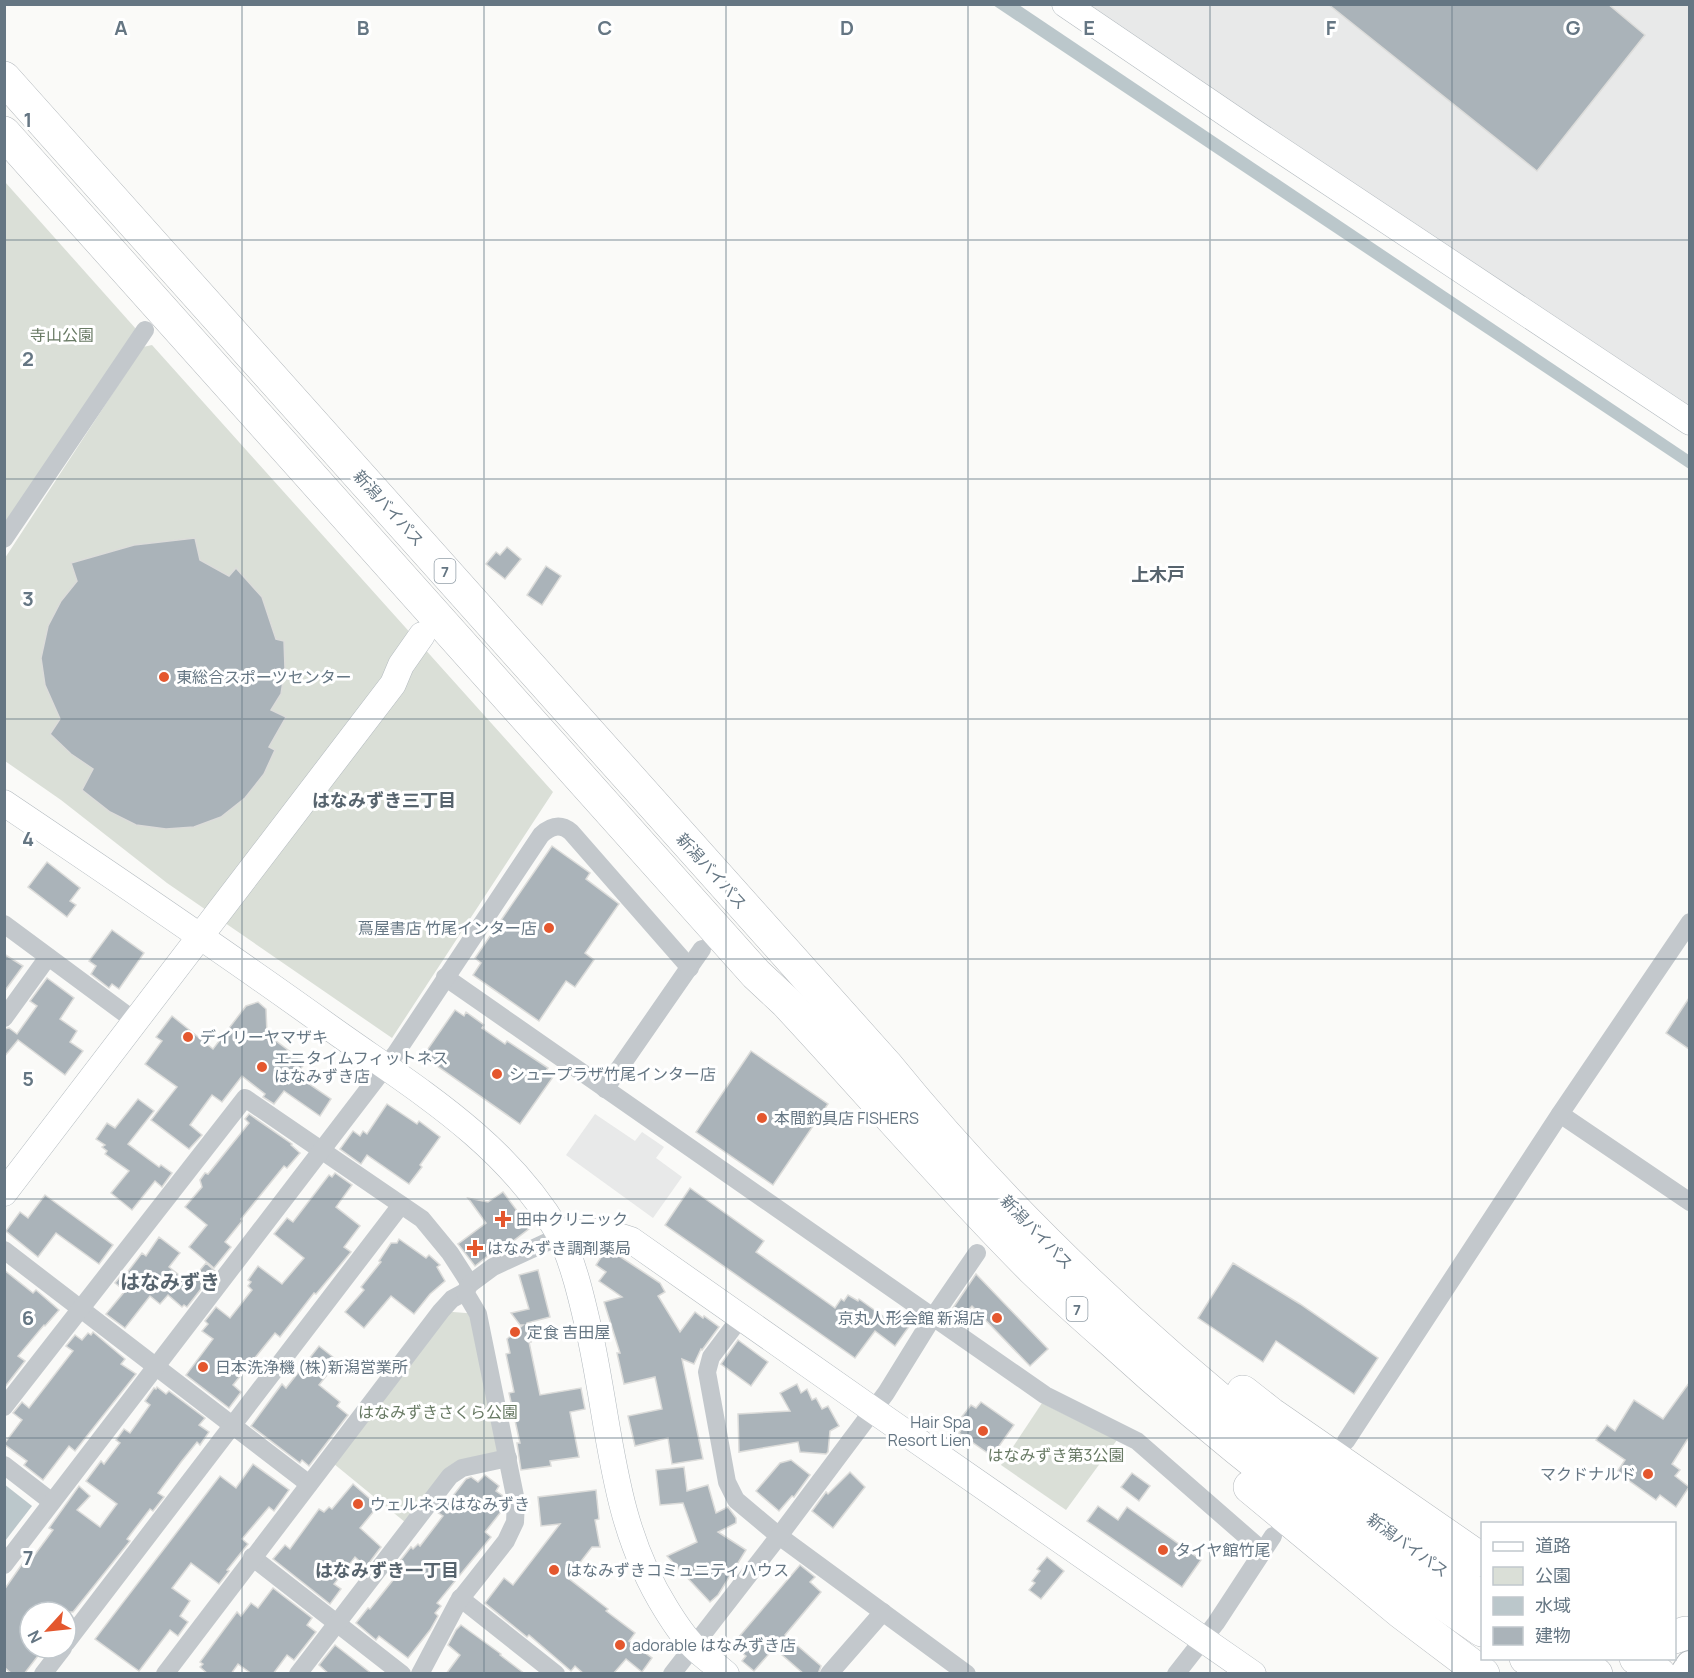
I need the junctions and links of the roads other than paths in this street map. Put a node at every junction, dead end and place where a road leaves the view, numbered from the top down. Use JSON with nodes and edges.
{"nodes":[{"id":1,"x":1065,"y":4,"type":"edge"},
{"id":2,"x":4,"y":78,"type":"edge"},
{"id":3,"x":4,"y":133,"type":"edge"},
{"id":4,"x":145,"y":330,"type":"dead end"},
{"id":5,"x":1689,"y":422,"type":"edge"},
{"id":6,"x":4,"y":539,"type":"edge"},
{"id":7,"x":422,"y":635,"type":"dead end"},
{"id":8,"x":4,"y":803,"type":"edge"},
{"id":9,"x":1689,"y":922,"type":"edge"},
{"id":10,"x":4,"y":924,"type":"edge"},
{"id":11,"x":201,"y":936,"type":"junction"},
{"id":12,"x":702,"y":950,"type":"dead end"},
{"id":13,"x":48,"y":957,"type":"junction"},
{"id":14,"x":690,"y":968,"type":"junction"},
{"id":15,"x":756,"y":974,"type":"junction"},
{"id":16,"x":445,"y":977,"type":"junction"},
{"id":17,"x":4,"y":1018,"type":"edge"},
{"id":18,"x":135,"y":1022,"type":"junction"},
{"id":19,"x":886,"y":1065,"type":"junction"},
{"id":20,"x":385,"y":1067,"type":"junction"},
{"id":21,"x":605,"y":1089,"type":"junction"},
{"id":22,"x":1560,"y":1114,"type":"junction"},
{"id":23,"x":321,"y":1150,"type":"junction"},
{"id":24,"x":4,"y":1193,"type":"edge"},
{"id":25,"x":1689,"y":1202,"type":"edge"},
{"id":26,"x":401,"y":1205,"type":"junction"},
{"id":27,"x":560,"y":1236,"type":"junction"},
{"id":28,"x":4,"y":1250,"type":"edge"},
{"id":29,"x":977,"y":1253,"type":"dead end"},
{"id":30,"x":468,"y":1288,"type":"junction"},
{"id":31,"x":81,"y":1308,"type":"junction"},
{"id":32,"x":741,"y":1317,"type":"junction"},
{"id":33,"x":933,"y":1317,"type":"junction"},
{"id":34,"x":157,"y":1366,"type":"junction"},
{"id":35,"x":4,"y":1407,"type":"edge"},
{"id":36,"x":873,"y":1410,"type":"junction"},
{"id":37,"x":233,"y":1425,"type":"junction"},
{"id":38,"x":1346,"y":1441,"type":"dead end"},
{"id":39,"x":508,"y":1458,"type":"junction"},
{"id":40,"x":4,"y":1465,"type":"edge"},
{"id":41,"x":309,"y":1484,"type":"junction"},
{"id":42,"x":52,"y":1502,"type":"junction"},
{"id":43,"x":779,"y":1536,"type":"junction"},
{"id":44,"x":252,"y":1557,"type":"junction"},
{"id":45,"x":1481,"y":1559,"type":"edge"},
{"id":46,"x":4,"y":1564,"type":"edge"},
{"id":47,"x":1459,"y":1593,"type":"edge"},
{"id":48,"x":460,"y":1598,"type":"junction"},
{"id":49,"x":883,"y":1612,"type":"junction"},
{"id":50,"x":337,"y":1624,"type":"junction"},
{"id":51,"x":78,"y":1627,"type":"edge"},
{"id":52,"x":1481,"y":1627,"type":"edge"},
{"id":53,"x":1203,"y":1638,"type":"junction"},
{"id":54,"x":1680,"y":1645,"type":"edge"},
{"id":55,"x":693,"y":1646,"type":"junction"},
{"id":56,"x":54,"y":1660,"type":"edge"},
{"id":57,"x":1528,"y":1660,"type":"edge"},
{"id":58,"x":1575,"y":1660,"type":"edge"},
{"id":59,"x":1615,"y":1660,"type":"edge"},
{"id":60,"x":1638,"y":1660,"type":"edge"},
{"id":61,"x":1669,"y":1660,"type":"edge"},
{"id":62,"x":1659,"y":1673,"type":"edge"},
{"id":63,"x":43,"y":1674,"type":"edge"},
{"id":64,"x":165,"y":1674,"type":"edge"},
{"id":65,"x":298,"y":1674,"type":"edge"},
{"id":66,"x":402,"y":1674,"type":"edge"},
{"id":67,"x":420,"y":1674,"type":"edge"},
{"id":68,"x":556,"y":1674,"type":"edge"},
{"id":69,"x":672,"y":1674,"type":"edge"},
{"id":70,"x":726,"y":1674,"type":"edge"},
{"id":71,"x":829,"y":1674,"type":"edge"},
{"id":72,"x":967,"y":1674,"type":"edge"},
{"id":73,"x":1176,"y":1674,"type":"edge"},
{"id":74,"x":1253,"y":1674,"type":"edge"},
{"id":75,"x":1482,"y":1674,"type":"edge"},
{"id":76,"x":1549,"y":1674,"type":"edge"},
{"id":77,"x":1596,"y":1674,"type":"edge"},
{"id":78,"x":1627,"y":1674,"type":"edge"},
{"id":79,"x":1683,"y":1674,"type":"edge"}],
"edges":[{"from":1,"to":5,"type":"street"},
{"from":2,"to":19,"type":"highway","name":"新潟バイパス","number":"7"},
{"from":3,"to":15,"type":"highway","name":"新潟バイパス","number":"7"},
{"from":4,"to":6,"type":"street"},
{"from":7,"to":11,"type":"street"},
{"from":8,"to":11,"type":"street"},
{"from":9,"to":22,"type":"street"},
{"from":10,"to":13,"type":"street"},
{"from":11,"to":18,"type":"street"},
{"from":11,"to":20,"type":"street"},
{"from":12,"to":14,"type":"street"},
{"from":13,"to":17,"type":"street"},
{"from":13,"to":18,"type":"street"},
{"from":14,"to":16,"type":"street"},
{"from":14,"to":21,"type":"street"},
{"from":15,"to":47,"type":"highway","name":"新潟バイパス","number":"7"},
{"from":15,"to":75,"type":"highway"},
{"from":16,"to":20,"type":"street"},
{"from":16,"to":21,"type":"street"},
{"from":18,"to":24,"type":"street"},
{"from":19,"to":45,"type":"highway"},
{"from":19,"to":47,"type":"highway","name":"新潟バイパス","number":"7"},
{"from":20,"to":23,"type":"street"},
{"from":20,"to":27,"type":"street"},
{"from":21,"to":33,"type":"street"},
{"from":22,"to":25,"type":"street"},
{"from":22,"to":38,"type":"street"},
{"from":23,"to":26,"type":"street"},
{"from":23,"to":31,"type":"street"},
{"from":23,"to":34,"type":"street"},
{"from":26,"to":30,"type":"street"},
{"from":26,"to":37,"type":"street"},
{"from":27,"to":30,"type":"street"},
{"from":27,"to":32,"type":"street"},
{"from":27,"to":55,"type":"street"},
{"from":28,"to":31,"type":"street"},
{"from":29,"to":33,"type":"street"},
{"from":30,"to":39,"type":"street"},
{"from":30,"to":41,"type":"street"},
{"from":31,"to":34,"type":"street"},
{"from":31,"to":35,"type":"street"},
{"from":32,"to":36,"type":"street"},
{"from":32,"to":43,"type":"street"},
{"from":33,"to":36,"type":"street"},
{"from":33,"to":53,"type":"street"},
{"from":34,"to":37,"type":"street"},
{"from":34,"to":42,"type":"street"},
{"from":36,"to":43,"type":"street"},
{"from":36,"to":53,"type":"street"},
{"from":37,"to":41,"type":"street"},
{"from":37,"to":51,"type":"street"},
{"from":39,"to":48,"type":"street"},
{"from":39,"to":50,"type":"street"},
{"from":40,"to":42,"type":"street"},
{"from":41,"to":44,"type":"street"},
{"from":42,"to":46,"type":"street"},
{"from":43,"to":49,"type":"street"},
{"from":43,"to":55,"type":"street"},
{"from":44,"to":50,"type":"street"},
{"from":44,"to":64,"type":"street"},
{"from":47,"to":52,"type":"highway","name":"新潟バイパス","number":"7"},
{"from":48,"to":67,"type":"street"},
{"from":48,"to":68,"type":"street"},
{"from":49,"to":71,"type":"street"},
{"from":49,"to":72,"type":"street"},
{"from":50,"to":65,"type":"street"},
{"from":50,"to":66,"type":"street"},
{"from":53,"to":73,"type":"street"},
{"from":53,"to":74,"type":"street"},
{"from":54,"to":79,"type":"main road"},
{"from":55,"to":69,"type":"street"},
{"from":55,"to":70,"type":"street"},
{"from":56,"to":63,"type":"street"},
{"from":57,"to":76,"type":"highway"},
{"from":58,"to":77,"type":"highway"},
{"from":59,"to":78,"type":"highway"},
{"from":60,"to":62,"type":"highway"},
{"from":61,"to":62,"type":"main road"}]}
